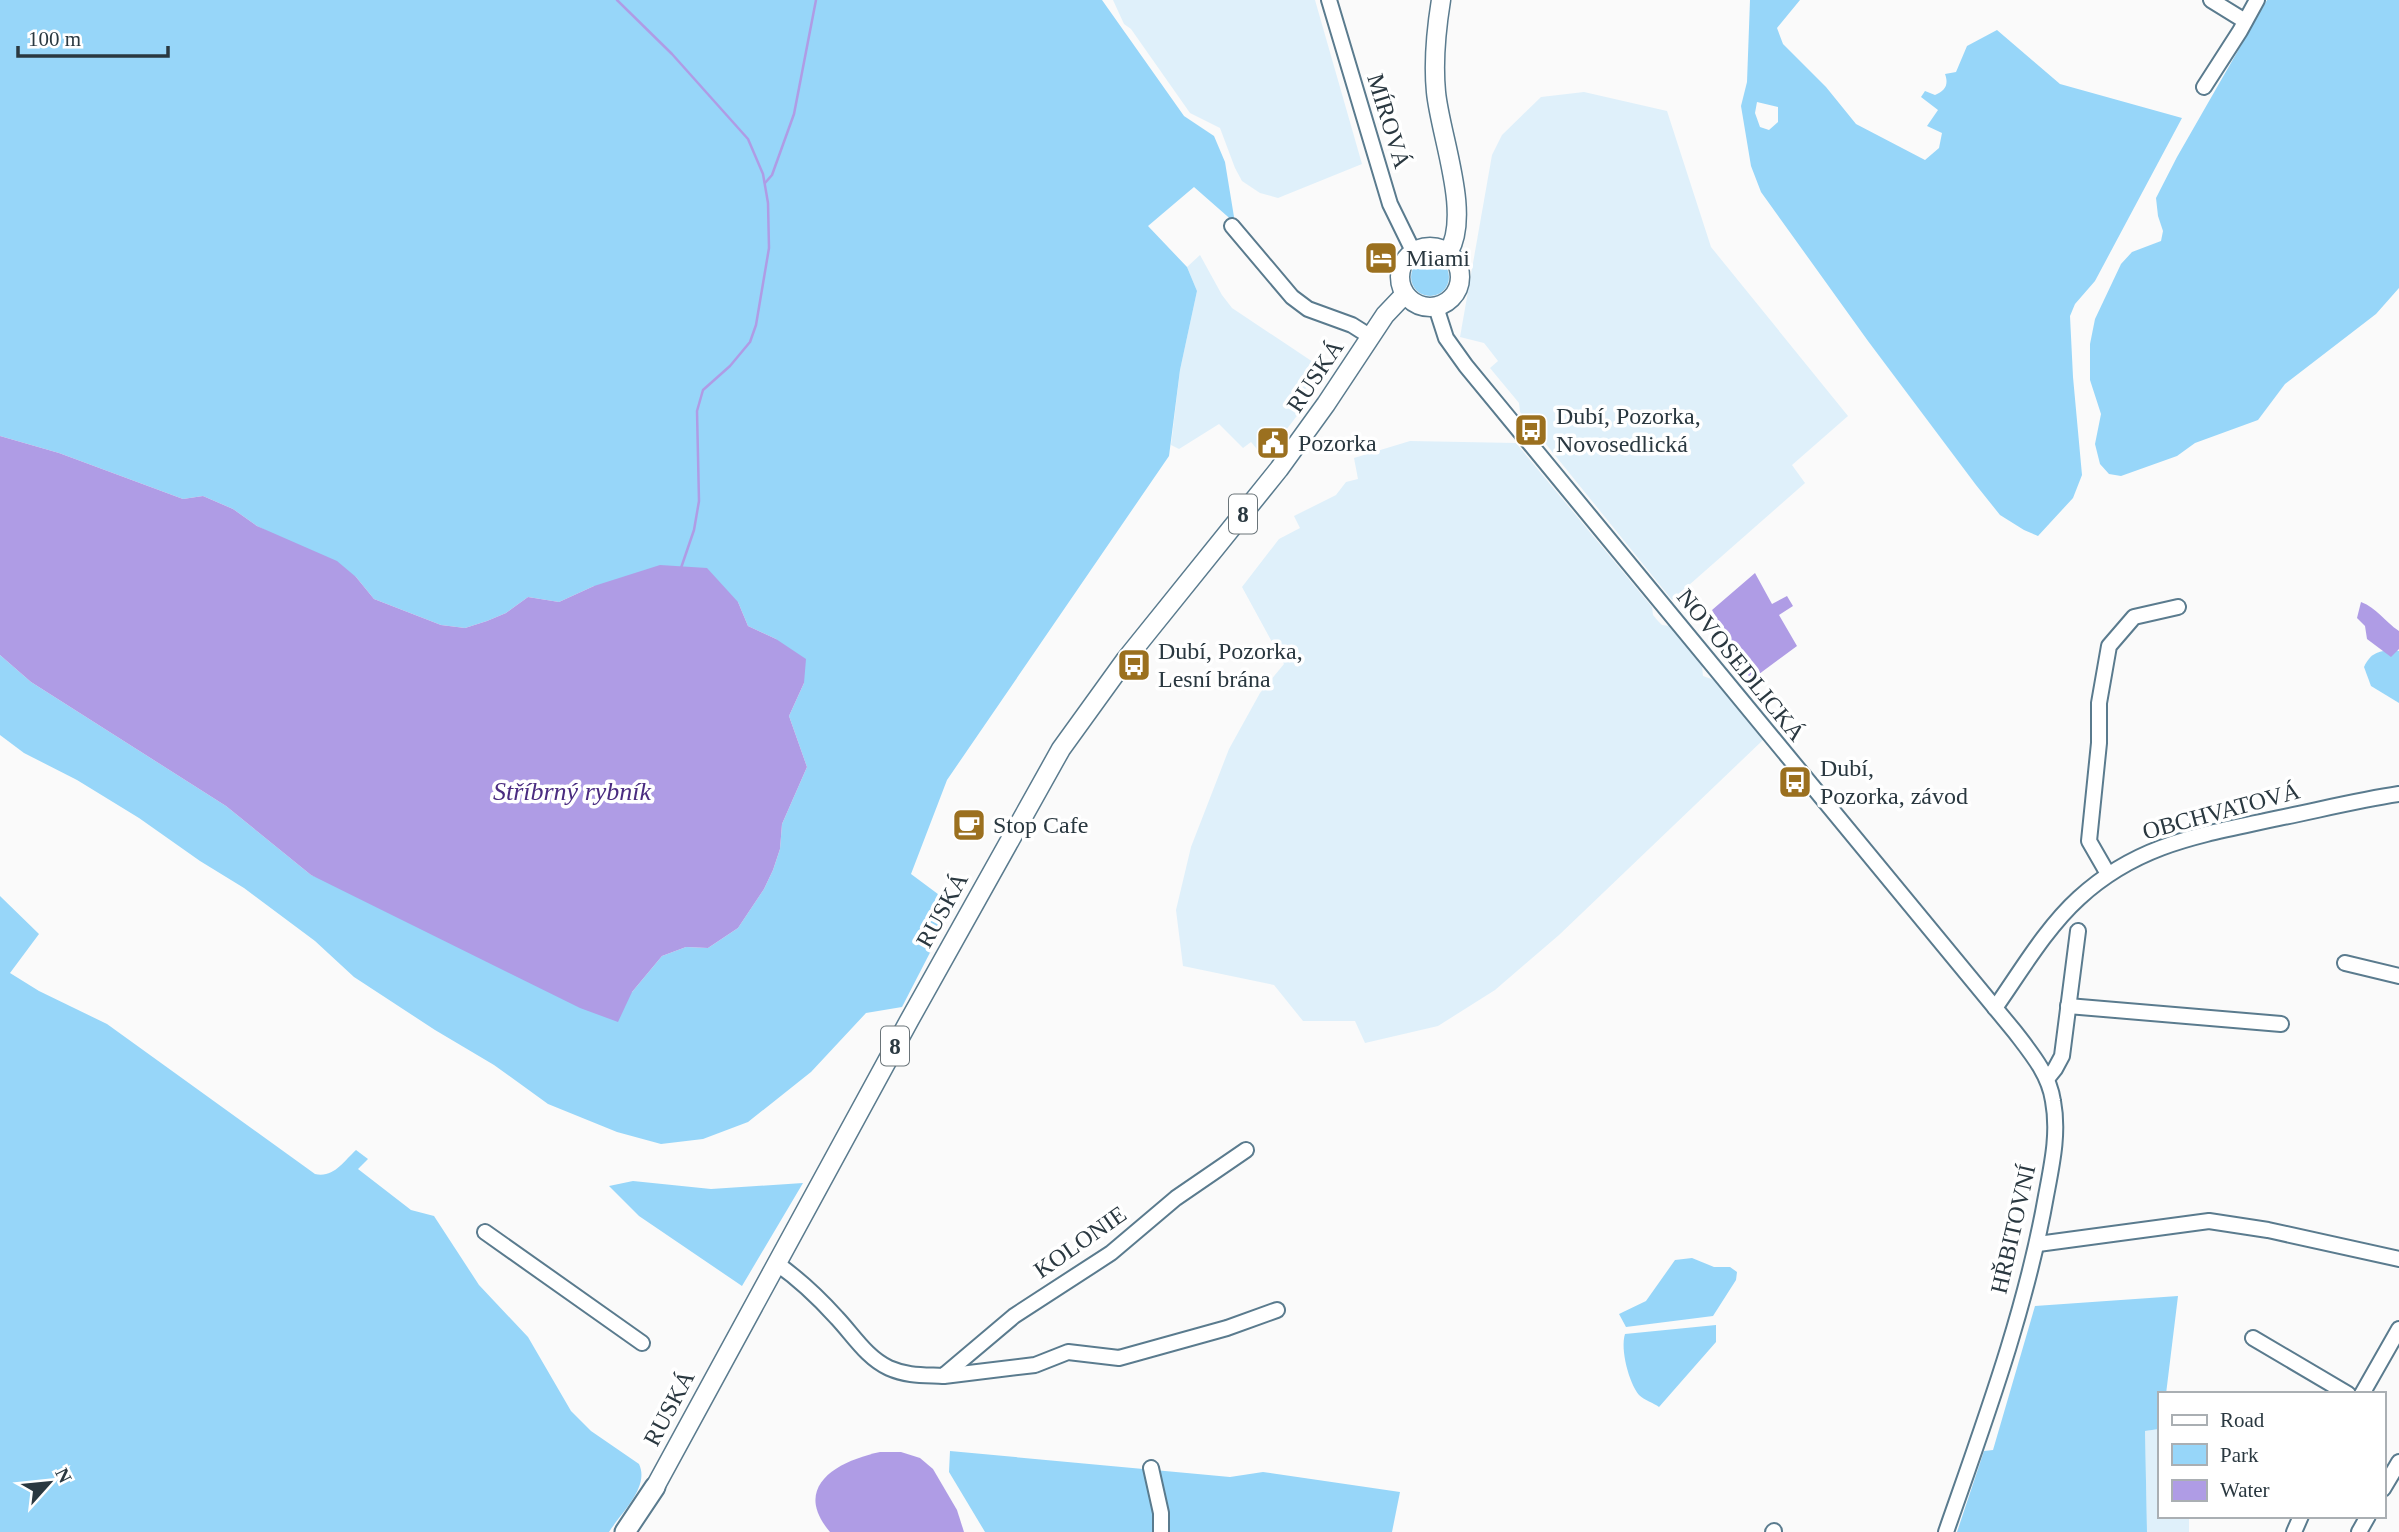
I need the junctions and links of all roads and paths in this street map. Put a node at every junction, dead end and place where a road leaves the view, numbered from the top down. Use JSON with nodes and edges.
{"nodes":[{"id":1,"x":1329,"y":0,"type":"edge"},
{"id":2,"x":1441,"y":0,"type":"edge"},
{"id":3,"x":2211,"y":0,"type":"edge"},
{"id":4,"x":2257,"y":0,"type":"edge"},
{"id":5,"x":2245,"y":21,"type":"junction"},
{"id":6,"x":2204,"y":87,"type":"dead end"},
{"id":7,"x":1232,"y":226,"type":"dead end"},
{"id":8,"x":1413,"y":251,"type":"junction"},
{"id":9,"x":1448,"y":253,"type":"junction"},
{"id":10,"x":1405,"y":294,"type":"junction"},
{"id":11,"x":1436,"y":307,"type":"junction"},
{"id":12,"x":1371,"y":337,"type":"junction"},
{"id":13,"x":2178,"y":607,"type":"dead end"},
{"id":14,"x":2399,"y":794,"type":"edge"},
{"id":15,"x":2108,"y":874,"type":"junction"},
{"id":16,"x":2078,"y":931,"type":"dead end"},
{"id":17,"x":2344,"y":963,"type":"dead end"},
{"id":18,"x":2399,"y":976,"type":"edge"},
{"id":19,"x":2068,"y":1006,"type":"junction"},
{"id":20,"x":1994,"y":1008,"type":"junction"},
{"id":21,"x":2281,"y":1024,"type":"dead end"},
{"id":22,"x":2047,"y":1079,"type":"junction"},
{"id":23,"x":1246,"y":1150,"type":"dead end"},
{"id":24,"x":485,"y":1232,"type":"dead end"},
{"id":25,"x":2038,"y":1244,"type":"junction"},
{"id":26,"x":2399,"y":1259,"type":"edge"},
{"id":27,"x":776,"y":1263,"type":"junction"},
{"id":28,"x":1277,"y":1310,"type":"dead end"},
{"id":29,"x":2399,"y":1329,"type":"edge"},
{"id":30,"x":2253,"y":1338,"type":"dead end"},
{"id":31,"x":642,"y":1343,"type":"dead end"},
{"id":32,"x":943,"y":1376,"type":"junction"},
{"id":33,"x":2345,"y":1392,"type":"edge"},
{"id":34,"x":2363,"y":1392,"type":"edge"},
{"id":35,"x":2399,"y":1462,"type":"edge"},
{"id":36,"x":1151,"y":1468,"type":"dead end"},
{"id":37,"x":2385,"y":1486,"type":"edge"},
{"id":38,"x":654,"y":1487,"type":"junction"},
{"id":39,"x":625,"y":1532,"type":"edge"},
{"id":40,"x":632,"y":1532,"type":"edge"},
{"id":41,"x":1161,"y":1532,"type":"edge"},
{"id":42,"x":1946,"y":1532,"type":"edge"}],
"edges":[{"from":1,"to":8,"type":"street","name":"MÍROVÁ"},
{"from":2,"to":9,"type":"main road"},
{"from":3,"to":5,"type":"street"},
{"from":4,"to":5,"type":"street"},
{"from":5,"to":6,"type":"street"},
{"from":7,"to":12,"type":"street"},
{"from":8,"to":9,"type":"main road"},
{"from":8,"to":10,"type":"main road"},
{"from":9,"to":11,"type":"main road"},
{"from":10,"to":11,"type":"main road"},
{"from":10,"to":12,"type":"main road","name":"RUSKÁ","number":"8"},
{"from":11,"to":20,"type":"street","name":"NOVOSEDLICKÁ"},
{"from":12,"to":27,"type":"main road","name":"RUSKÁ","number":"8"},
{"from":13,"to":15,"type":"street"},
{"from":14,"to":15,"type":"street","name":"OBCHVATOVÁ"},
{"from":15,"to":20,"type":"street","name":"OBCHVATOVÁ"},
{"from":16,"to":19,"type":"street"},
{"from":17,"to":18,"type":"street"},
{"from":19,"to":21,"type":"street"},
{"from":19,"to":22,"type":"street"},
{"from":20,"to":22,"type":"street","name":"NOVOSEDLICKÁ"},
{"from":22,"to":25,"type":"street","name":"HŘBITOVNÍ"},
{"from":23,"to":32,"type":"street","name":"KOLONIE"},
{"from":24,"to":31,"type":"street"},
{"from":25,"to":26,"type":"street"},
{"from":25,"to":42,"type":"street","name":"HŘBITOVNÍ"},
{"from":27,"to":32,"type":"street"},
{"from":27,"to":38,"type":"main road","name":"RUSKÁ","number":"8"},
{"from":28,"to":32,"type":"street"},
{"from":29,"to":34,"type":"street"},
{"from":30,"to":33,"type":"street"},
{"from":35,"to":37,"type":"street"},
{"from":36,"to":41,"type":"street"},
{"from":38,"to":39,"type":"highway","number":"8"},
{"from":38,"to":40,"type":"highway","number":"8"}]}
